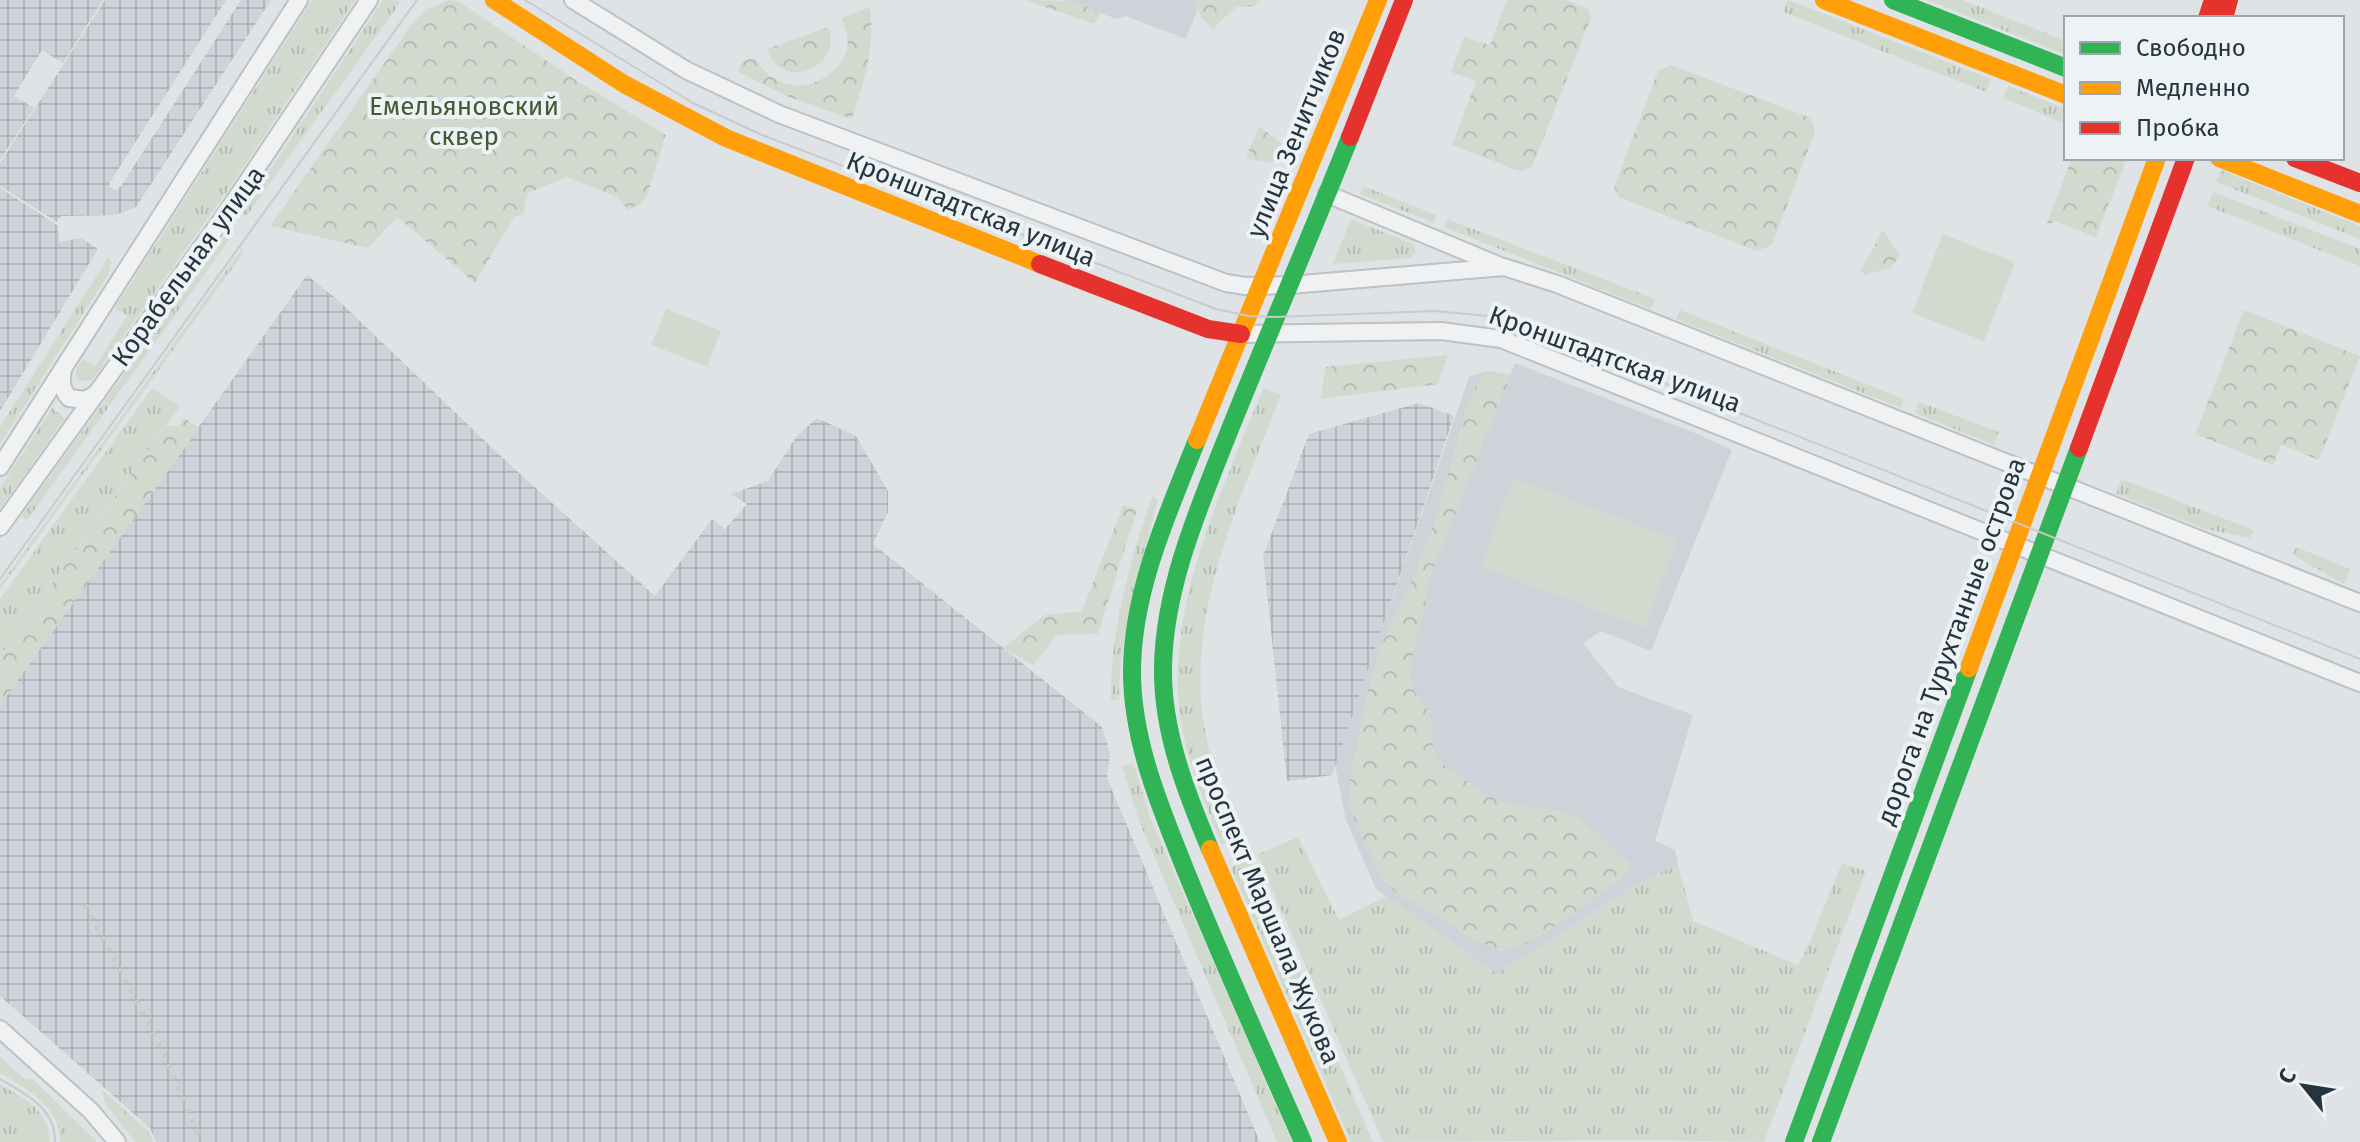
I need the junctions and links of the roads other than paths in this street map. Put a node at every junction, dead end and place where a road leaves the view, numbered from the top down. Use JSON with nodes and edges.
{"nodes":[{"id":1,"x":299,"y":0,"type":"edge"},
{"id":2,"x":369,"y":0,"type":"edge"},
{"id":3,"x":494,"y":0,"type":"edge"},
{"id":4,"x":573,"y":0,"type":"edge"},
{"id":5,"x":1378,"y":0,"type":"edge"},
{"id":6,"x":1404,"y":0,"type":"edge"},
{"id":7,"x":1824,"y":0,"type":"edge"},
{"id":8,"x":1893,"y":0,"type":"edge"},
{"id":9,"x":2064,"y":67,"type":"edge"},
{"id":10,"x":2064,"y":94,"type":"edge"},
{"id":11,"x":2156,"y":160,"type":"edge"},
{"id":12,"x":2185,"y":160,"type":"edge"},
{"id":13,"x":2224,"y":160,"type":"edge"},
{"id":14,"x":2300,"y":160,"type":"edge"},
{"id":15,"x":2360,"y":183,"type":"edge"},
{"id":16,"x":1327,"y":194,"type":"junction"},
{"id":17,"x":2360,"y":214,"type":"edge"},
{"id":18,"x":1504,"y":267,"type":"junction"},
{"id":19,"x":1290,"y":285,"type":"junction"},
{"id":20,"x":1262,"y":286,"type":"junction"},
{"id":21,"x":1241,"y":334,"type":"junction"},
{"id":22,"x":1267,"y":336,"type":"junction"},
{"id":23,"x":63,"y":368,"type":"junction"},
{"id":24,"x":97,"y":393,"type":"junction"},
{"id":25,"x":0,"y":467,"type":"edge"},
{"id":26,"x":2041,"y":474,"type":"junction"},
{"id":27,"x":2064,"y":484,"type":"junction"},
{"id":28,"x":0,"y":527,"type":"edge"},
{"id":29,"x":2015,"y":544,"type":"junction"},
{"id":30,"x":2039,"y":554,"type":"junction"},
{"id":31,"x":2360,"y":603,"type":"edge"},
{"id":32,"x":2360,"y":683,"type":"edge"},
{"id":33,"x":0,"y":1029,"type":"edge"},
{"id":34,"x":117,"y":1142,"type":"edge"},
{"id":35,"x":1303,"y":1142,"type":"edge"},
{"id":36,"x":1338,"y":1142,"type":"edge"},
{"id":37,"x":1794,"y":1142,"type":"edge"},
{"id":38,"x":1821,"y":1142,"type":"edge"}],
"edges":[{"from":1,"to":23,"type":"street","name":"Корабельная улица"},
{"from":2,"to":24,"type":"street","name":"Корабельная улица"},
{"from":3,"to":21,"type":"main road","name":"Кронштадтская улица"},
{"from":4,"to":20,"type":"street","name":"Кронштадтская улица"},
{"from":5,"to":20,"type":"main road","name":"улица Зенитчиков"},
{"from":6,"to":16,"type":"main road","name":"улица Зенитчиков"},
{"from":7,"to":10,"type":"main road"},
{"from":8,"to":9,"type":"main road"},
{"from":11,"to":26,"type":"main road","name":"дорога на Турухтанные острова"},
{"from":12,"to":27,"type":"main road","name":"дорога на Турухтанные острова"},
{"from":13,"to":17,"type":"main road"},
{"from":14,"to":15,"type":"main road"},
{"from":16,"to":18,"type":"street"},
{"from":16,"to":19,"type":"main road","name":"улица Зенитчиков"},
{"from":18,"to":19,"type":"street","name":"Кронштадтская улица"},
{"from":18,"to":26,"type":"street","name":"Кронштадтская улица"},
{"from":19,"to":20,"type":"street","name":"Кронштадтская улица"},
{"from":19,"to":22,"type":"main road","name":"проспект Маршала Жукова"},
{"from":20,"to":21,"type":"main road"},
{"from":21,"to":22,"type":"street","name":"Кронштадтская улица"},
{"from":21,"to":35,"type":"main road"},
{"from":22,"to":29,"type":"street","name":"Кронштадтская улица"},
{"from":22,"to":36,"type":"main road","name":"проспект Маршала Жукова"},
{"from":23,"to":24,"type":"street"},
{"from":23,"to":25,"type":"street","name":"Корабельная улица"},
{"from":24,"to":28,"type":"street","name":"Корабельная улица"},
{"from":26,"to":27,"type":"street","name":"Кронштадтская улица"},
{"from":26,"to":29,"type":"main road","name":"дорога на Турухтанные острова"},
{"from":27,"to":30,"type":"main road","name":"дорога на Турухтанные острова"},
{"from":27,"to":31,"type":"street","name":"Кронштадтская улица"},
{"from":29,"to":30,"type":"street","name":"Кронштадтская улица"},
{"from":29,"to":37,"type":"main road","name":"дорога на Турухтанные острова"},
{"from":30,"to":32,"type":"street","name":"Кронштадтская улица"},
{"from":30,"to":38,"type":"main road","name":"дорога на Турухтанные острова"},
{"from":33,"to":34,"type":"street"}]}
